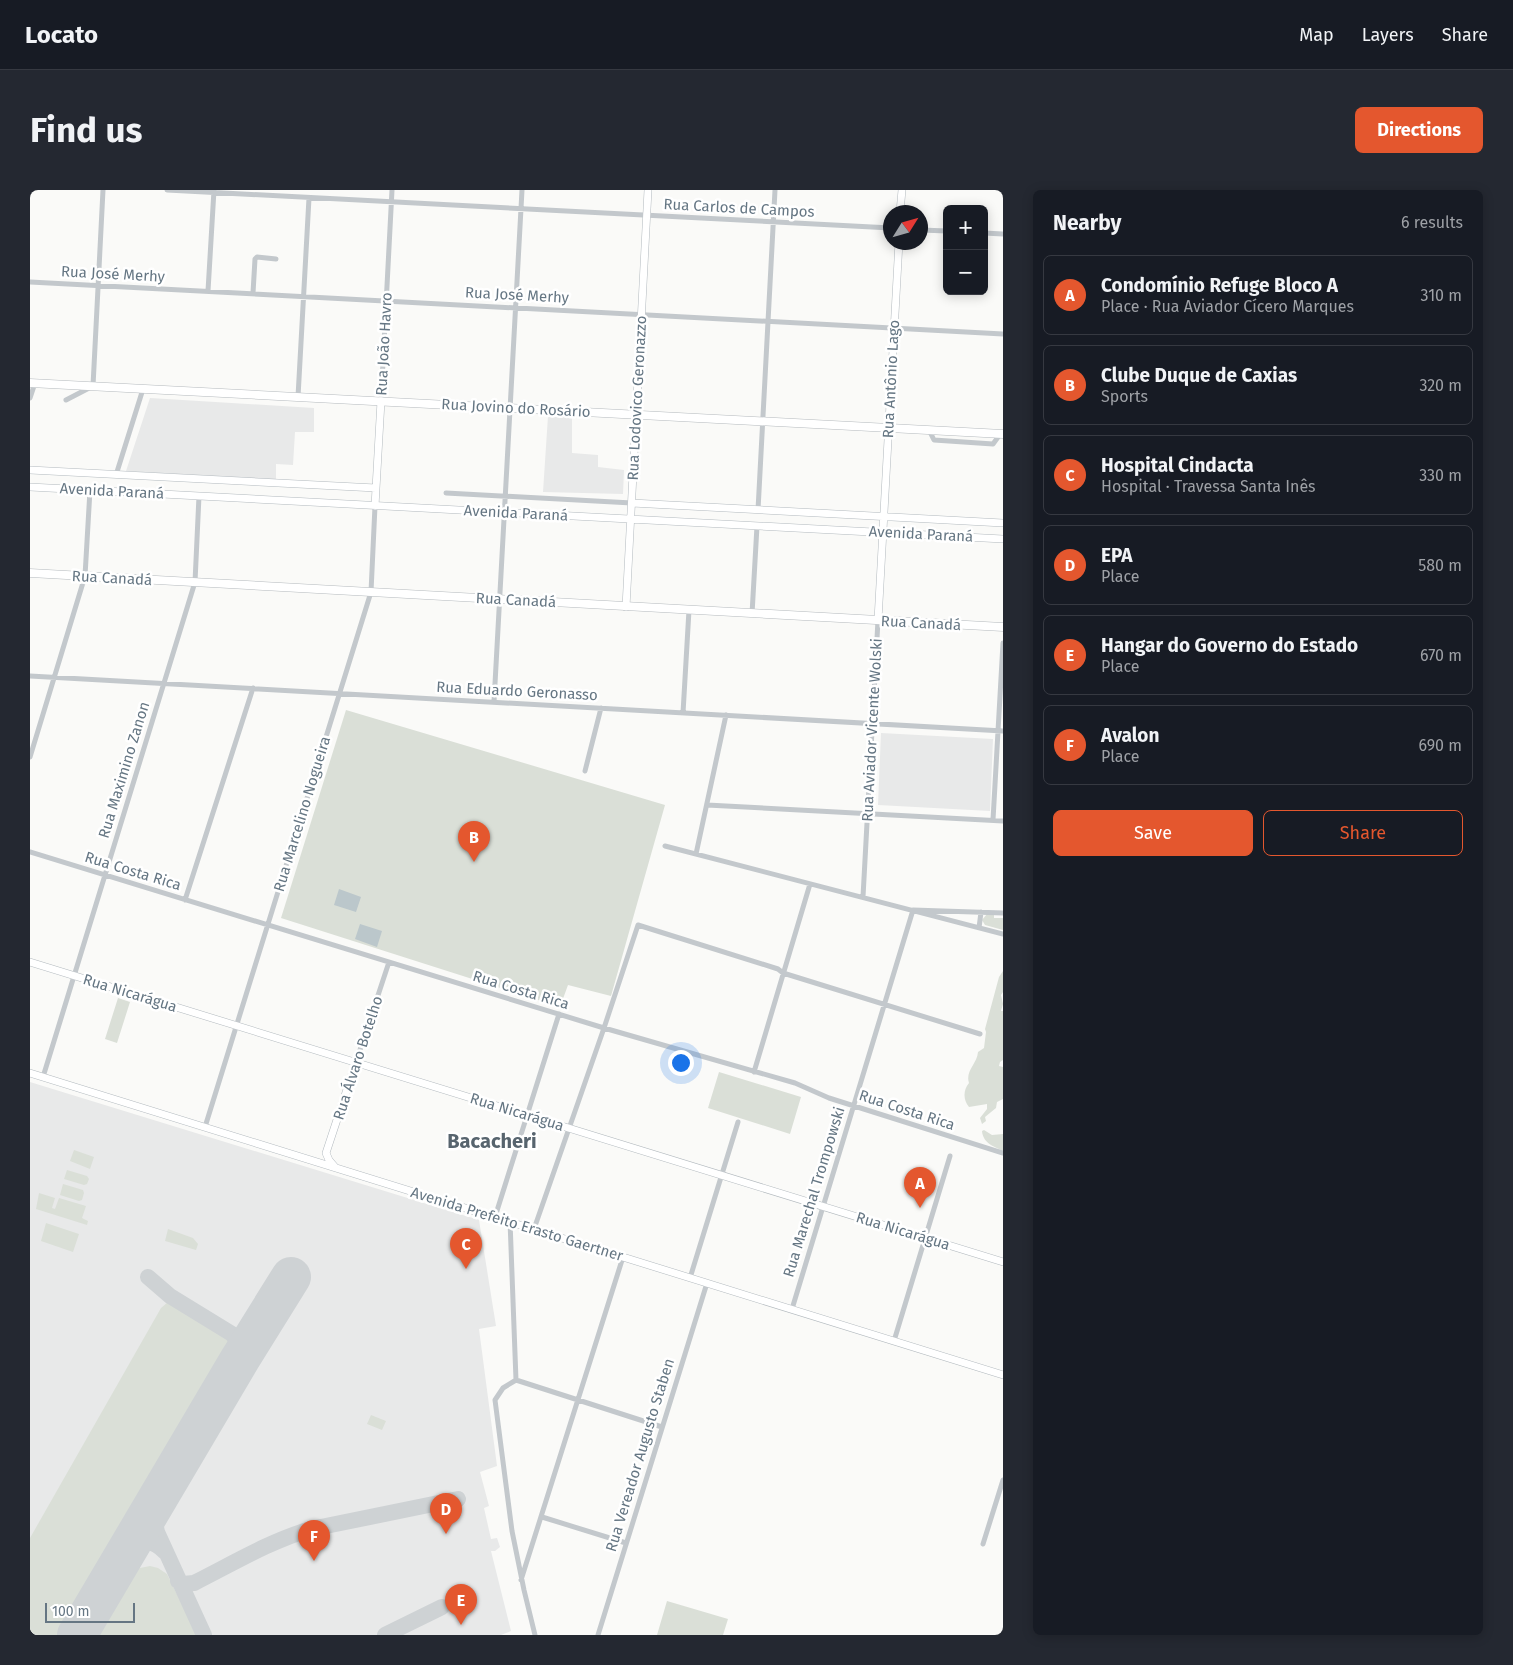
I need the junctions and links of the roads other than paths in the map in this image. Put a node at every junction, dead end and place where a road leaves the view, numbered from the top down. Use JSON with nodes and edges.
{"nodes":[{"id":1,"x":103,"y":190,"type":"edge"},
{"id":2,"x":167,"y":190,"type":"edge"},
{"id":3,"x":392,"y":190,"type":"edge"},
{"id":4,"x":522,"y":190,"type":"edge"},
{"id":5,"x":648,"y":190,"type":"edge"},
{"id":6,"x":775,"y":190,"type":"edge"},
{"id":7,"x":902,"y":190,"type":"edge"},
{"id":8,"x":213,"y":191,"type":"edge"},
{"id":9,"x":310,"y":198,"type":"junction"},
{"id":10,"x":392,"y":202,"type":"junction"},
{"id":11,"x":901,"y":205,"type":"edge"},
{"id":12,"x":521,"y":209,"type":"junction"},
{"id":13,"x":647,"y":215,"type":"junction"},
{"id":14,"x":774,"y":222,"type":"junction"},
{"id":15,"x":883,"y":228,"type":"edge"},
{"id":16,"x":928,"y":230,"type":"edge"},
{"id":17,"x":943,"y":231,"type":"edge"},
{"id":18,"x":988,"y":233,"type":"edge"},
{"id":19,"x":1003,"y":234,"type":"edge"},
{"id":20,"x":899,"y":250,"type":"edge"},
{"id":21,"x":276,"y":259,"type":"dead end"},
{"id":22,"x":30,"y":282,"type":"edge"},
{"id":23,"x":98,"y":285,"type":"junction"},
{"id":24,"x":208,"y":291,"type":"junction"},
{"id":25,"x":253,"y":293,"type":"junction"},
{"id":26,"x":304,"y":296,"type":"junction"},
{"id":27,"x":387,"y":301,"type":"junction"},
{"id":28,"x":516,"y":308,"type":"junction"},
{"id":29,"x":642,"y":314,"type":"junction"},
{"id":30,"x":768,"y":321,"type":"junction"},
{"id":31,"x":894,"y":328,"type":"junction"},
{"id":32,"x":1003,"y":334,"type":"edge"},
{"id":33,"x":32,"y":383,"type":"edge"},
{"id":34,"x":93,"y":386,"type":"junction"},
{"id":35,"x":143,"y":389,"type":"junction"},
{"id":36,"x":298,"y":397,"type":"junction"},
{"id":37,"x":30,"y":398,"type":"edge"},
{"id":38,"x":66,"y":400,"type":"dead end"},
{"id":39,"x":381,"y":401,"type":"junction"},
{"id":40,"x":510,"y":408,"type":"junction"},
{"id":41,"x":636,"y":414,"type":"junction"},
{"id":42,"x":763,"y":421,"type":"junction"},
{"id":43,"x":888,"y":428,"type":"junction"},
{"id":44,"x":1002,"y":434,"type":"edge"},
{"id":45,"x":30,"y":470,"type":"edge"},
{"id":46,"x":116,"y":475,"type":"junction"},
{"id":47,"x":30,"y":487,"type":"edge"},
{"id":48,"x":376,"y":488,"type":"junction"},
{"id":49,"x":90,"y":490,"type":"junction"},
{"id":50,"x":446,"y":493,"type":"dead end"},
{"id":51,"x":199,"y":496,"type":"junction"},
{"id":52,"x":505,"y":496,"type":"junction"},
{"id":53,"x":376,"y":497,"type":"joint"},
{"id":54,"x":632,"y":503,"type":"junction"},
{"id":55,"x":375,"y":506,"type":"junction"},
{"id":56,"x":758,"y":510,"type":"junction"},
{"id":57,"x":504,"y":512,"type":"junction"},
{"id":58,"x":884,"y":516,"type":"junction"},
{"id":59,"x":631,"y":519,"type":"junction"},
{"id":60,"x":1003,"y":523,"type":"edge"},
{"id":61,"x":757,"y":526,"type":"junction"},
{"id":62,"x":883,"y":532,"type":"junction"},
{"id":63,"x":1003,"y":538,"type":"edge"},
{"id":64,"x":30,"y":573,"type":"edge"},
{"id":65,"x":85,"y":576,"type":"junction"},
{"id":66,"x":195,"y":582,"type":"junction"},
{"id":67,"x":370,"y":592,"type":"junction"},
{"id":68,"x":500,"y":600,"type":"junction"},
{"id":69,"x":626,"y":606,"type":"junction"},
{"id":70,"x":689,"y":610,"type":"junction"},
{"id":71,"x":752,"y":614,"type":"junction"},
{"id":72,"x":878,"y":620,"type":"junction"},
{"id":73,"x":1003,"y":628,"type":"edge"},
{"id":74,"x":1003,"y":643,"type":"edge"},
{"id":75,"x":30,"y":676,"type":"edge"},
{"id":76,"x":55,"y":677,"type":"junction"},
{"id":77,"x":164,"y":683,"type":"junction"},
{"id":78,"x":253,"y":688,"type":"junction"},
{"id":79,"x":340,"y":693,"type":"junction"},
{"id":80,"x":494,"y":702,"type":"junction"},
{"id":81,"x":601,"y":708,"type":"junction"},
{"id":82,"x":683,"y":713,"type":"junction"},
{"id":83,"x":726,"y":715,"type":"junction"},
{"id":84,"x":872,"y":724,"type":"junction"},
{"id":85,"x":1000,"y":731,"type":"edge"},
{"id":86,"x":30,"y":757,"type":"edge"},
{"id":87,"x":585,"y":771,"type":"dead end"},
{"id":88,"x":707,"y":805,"type":"junction"},
{"id":89,"x":867,"y":813,"type":"junction"},
{"id":90,"x":993,"y":820,"type":"junction"},
{"id":91,"x":1003,"y":821,"type":"edge"},
{"id":92,"x":665,"y":846,"type":"dead end"},
{"id":93,"x":30,"y":852,"type":"edge"},
{"id":94,"x":696,"y":854,"type":"junction"},
{"id":95,"x":105,"y":875,"type":"junction"},
{"id":96,"x":810,"y":884,"type":"junction"},
{"id":97,"x":863,"y":897,"type":"junction"},
{"id":98,"x":185,"y":900,"type":"junction"},
{"id":99,"x":913,"y":910,"type":"junction"},
{"id":100,"x":981,"y":912,"type":"junction"},
{"id":101,"x":1003,"y":913,"type":"edge"},
{"id":102,"x":268,"y":925,"type":"junction"},
{"id":103,"x":979,"y":928,"type":"junction"},
{"id":104,"x":1003,"y":934,"type":"edge"},
{"id":105,"x":30,"y":962,"type":"edge"},
{"id":106,"x":389,"y":962,"type":"junction"},
{"id":107,"x":784,"y":973,"type":"junction"},
{"id":108,"x":74,"y":975,"type":"junction"},
{"id":109,"x":884,"y":1004,"type":"junction"},
{"id":110,"x":559,"y":1014,"type":"junction"},
{"id":111,"x":236,"y":1026,"type":"junction"},
{"id":112,"x":604,"y":1028,"type":"junction"},
{"id":113,"x":980,"y":1034,"type":"dead end"},
{"id":114,"x":356,"y":1062,"type":"junction"},
{"id":115,"x":754,"y":1072,"type":"junction"},
{"id":116,"x":30,"y":1073,"type":"edge"},
{"id":117,"x":42,"y":1077,"type":"junction"},
{"id":118,"x":854,"y":1106,"type":"junction"},
{"id":119,"x":527,"y":1115,"type":"junction"},
{"id":120,"x":738,"y":1122,"type":"dead end"},
{"id":121,"x":205,"y":1127,"type":"junction"},
{"id":122,"x":569,"y":1128,"type":"junction"},
{"id":123,"x":326,"y":1153,"type":"junction"},
{"id":124,"x":1003,"y":1153,"type":"edge"},
{"id":125,"x":950,"y":1156,"type":"dead end"},
{"id":126,"x":311,"y":1160,"type":"junction"},
{"id":127,"x":335,"y":1167,"type":"junction"},
{"id":128,"x":721,"y":1175,"type":"junction"},
{"id":129,"x":823,"y":1207,"type":"junction"},
{"id":130,"x":496,"y":1217,"type":"junction"},
{"id":131,"x":510,"y":1222,"type":"junction"},
{"id":132,"x":534,"y":1229,"type":"junction"},
{"id":133,"x":925,"y":1238,"type":"junction"},
{"id":134,"x":624,"y":1257,"type":"junction"},
{"id":135,"x":1003,"y":1262,"type":"edge"},
{"id":136,"x":690,"y":1278,"type":"junction"},
{"id":137,"x":707,"y":1283,"type":"junction"},
{"id":138,"x":792,"y":1310,"type":"junction"},
{"id":139,"x":894,"y":1341,"type":"junction"},
{"id":140,"x":1003,"y":1375,"type":"edge"},
{"id":141,"x":516,"y":1380,"type":"junction"},
{"id":142,"x":579,"y":1400,"type":"junction"},
{"id":143,"x":662,"y":1427,"type":"junction"},
{"id":144,"x":1003,"y":1480,"type":"edge"},
{"id":145,"x":542,"y":1517,"type":"junction"},
{"id":146,"x":626,"y":1543,"type":"junction"},
{"id":147,"x":984,"y":1544,"type":"dead end"},
{"id":148,"x":521,"y":1580,"type":"junction"},
{"id":149,"x":535,"y":1635,"type":"edge"},
{"id":150,"x":598,"y":1635,"type":"edge"}],
"edges":[{"from":1,"to":23,"type":"street"},
{"from":2,"to":8,"type":"street","name":"Rua Carlos de Campos"},
{"from":3,"to":10,"type":"street","name":"Rua João Havro"},
{"from":4,"to":12,"type":"street"},
{"from":5,"to":13,"type":"main road","name":"Rua Lodovico Geronazzo"},
{"from":6,"to":14,"type":"street"},
{"from":7,"to":11,"type":"main road"},
{"from":8,"to":9,"type":"street","name":"Rua Carlos de Campos"},
{"from":8,"to":24,"type":"street"},
{"from":9,"to":10,"type":"street","name":"Rua Carlos de Campos"},
{"from":9,"to":26,"type":"street"},
{"from":10,"to":12,"type":"street","name":"Rua Carlos de Campos"},
{"from":10,"to":27,"type":"street","name":"Rua João Havro"},
{"from":12,"to":13,"type":"street","name":"Rua Carlos de Campos"},
{"from":12,"to":28,"type":"street"},
{"from":13,"to":14,"type":"street","name":"Rua Carlos de Campos"},
{"from":13,"to":29,"type":"main road","name":"Rua Lodovico Geronazzo"},
{"from":14,"to":15,"type":"street","name":"Rua Carlos de Campos"},
{"from":14,"to":30,"type":"street"},
{"from":16,"to":17,"type":"street"},
{"from":18,"to":19,"type":"street"},
{"from":20,"to":31,"type":"main road","name":"Rua Antônio Lago"},
{"from":21,"to":25,"type":"street"},
{"from":22,"to":23,"type":"street","name":"Rua José Merhy"},
{"from":23,"to":24,"type":"street","name":"Rua José Merhy"},
{"from":23,"to":34,"type":"street"},
{"from":24,"to":25,"type":"street","name":"Rua José Merhy"},
{"from":25,"to":26,"type":"street","name":"Rua José Merhy"},
{"from":26,"to":27,"type":"street","name":"Rua José Merhy"},
{"from":26,"to":36,"type":"street"},
{"from":27,"to":28,"type":"street","name":"Rua José Merhy"},
{"from":27,"to":39,"type":"street","name":"Rua João Havro"},
{"from":28,"to":29,"type":"street","name":"Rua José Merhy"},
{"from":28,"to":40,"type":"street"},
{"from":29,"to":30,"type":"street","name":"Rua José Merhy"},
{"from":29,"to":41,"type":"main road","name":"Rua Lodovico Geronazzo"},
{"from":30,"to":31,"type":"street","name":"Rua José Merhy"},
{"from":30,"to":42,"type":"street"},
{"from":31,"to":32,"type":"street","name":"Rua José Merhy"},
{"from":31,"to":43,"type":"main road","name":"Rua Antônio Lago"},
{"from":33,"to":34,"type":"main road","name":"Rua Jovino do Rosário"},
{"from":33,"to":37,"type":"street"},
{"from":34,"to":35,"type":"main road","name":"Rua Jovino do Rosário"},
{"from":34,"to":38,"type":"street"},
{"from":35,"to":36,"type":"main road","name":"Rua Jovino do Rosário"},
{"from":35,"to":46,"type":"street"},
{"from":36,"to":39,"type":"main road","name":"Rua Jovino do Rosário"},
{"from":39,"to":40,"type":"main road","name":"Rua Jovino do Rosário"},
{"from":39,"to":48,"type":"main road","name":"Rua João Havro"},
{"from":40,"to":41,"type":"main road","name":"Rua Jovino do Rosário"},
{"from":40,"to":52,"type":"street"},
{"from":41,"to":42,"type":"main road","name":"Rua Jovino do Rosário"},
{"from":41,"to":54,"type":"main road","name":"Rua Lodovico Geronazzo"},
{"from":42,"to":43,"type":"main road","name":"Rua Jovino do Rosário"},
{"from":42,"to":56,"type":"street"},
{"from":43,"to":44,"type":"main road","name":"Rua Jovino do Rosário"},
{"from":43,"to":58,"type":"main road","name":"Rua Antônio Lago"},
{"from":45,"to":46,"type":"main road","name":"Avenida Paraná"},
{"from":46,"to":48,"type":"main road","name":"Avenida Paraná"},
{"from":47,"to":49,"type":"main road","name":"Avenida Paraná"},
{"from":48,"to":53,"type":"main road","name":"Rua João Havro"},
{"from":49,"to":51,"type":"main road","name":"Avenida Paraná"},
{"from":49,"to":65,"type":"street"},
{"from":50,"to":52,"type":"street","name":"Avenida Paraná"},
{"from":51,"to":55,"type":"main road","name":"Avenida Paraná"},
{"from":51,"to":66,"type":"street","name":"Rua Maximino Zanon"},
{"from":52,"to":54,"type":"street","name":"Avenida Paraná"},
{"from":52,"to":57,"type":"street"},
{"from":53,"to":55,"type":"main road","name":"Rua Marcelino Nogueira"},
{"from":54,"to":56,"type":"main road","name":"Avenida Paraná"},
{"from":54,"to":59,"type":"main road","name":"Rua Lodovico Geronazzo"},
{"from":55,"to":57,"type":"main road","name":"Avenida Paraná"},
{"from":55,"to":67,"type":"street","name":"Rua Marcelino Nogueira"},
{"from":56,"to":58,"type":"main road","name":"Avenida Paraná"},
{"from":57,"to":59,"type":"main road","name":"Avenida Paraná"},
{"from":57,"to":68,"type":"street"},
{"from":58,"to":60,"type":"main road","name":"Avenida Paraná"},
{"from":58,"to":62,"type":"main road","name":"Rua Antônio Lago"},
{"from":59,"to":61,"type":"main road","name":"Avenida Paraná"},
{"from":59,"to":69,"type":"main road","name":"Rua Lodovico Geronazzo"},
{"from":61,"to":62,"type":"main road","name":"Avenida Paraná"},
{"from":61,"to":71,"type":"street"},
{"from":62,"to":63,"type":"main road","name":"Avenida Paraná"},
{"from":62,"to":72,"type":"main road","name":"Rua Aviador Vicente Wolski"},
{"from":64,"to":65,"type":"main road","name":"Rua Canadá"},
{"from":65,"to":66,"type":"main road","name":"Rua Canadá"},
{"from":65,"to":76,"type":"street"},
{"from":66,"to":67,"type":"main road","name":"Rua Canadá"},
{"from":66,"to":77,"type":"street","name":"Rua Maximino Zanon"},
{"from":67,"to":68,"type":"main road","name":"Rua Canadá"},
{"from":67,"to":79,"type":"street","name":"Rua Marcelino Nogueira"},
{"from":68,"to":69,"type":"main road","name":"Rua Canadá"},
{"from":68,"to":80,"type":"street"},
{"from":69,"to":70,"type":"main road","name":"Rua Canadá"},
{"from":70,"to":71,"type":"main road","name":"Rua Canadá"},
{"from":70,"to":82,"type":"street"},
{"from":71,"to":72,"type":"main road","name":"Rua Canadá"},
{"from":72,"to":73,"type":"main road","name":"Rua Canadá"},
{"from":72,"to":84,"type":"street","name":"Rua Aviador Vicente Wolski"},
{"from":74,"to":85,"type":"street"},
{"from":75,"to":76,"type":"street","name":"Rua Eduardo Geronasso"},
{"from":76,"to":77,"type":"street","name":"Rua Eduardo Geronasso"},
{"from":76,"to":86,"type":"street"},
{"from":77,"to":78,"type":"street","name":"Rua Eduardo Geronasso"},
{"from":77,"to":95,"type":"street","name":"Rua Maximino Zanon"},
{"from":78,"to":79,"type":"street","name":"Rua Eduardo Geronasso"},
{"from":78,"to":98,"type":"street"},
{"from":79,"to":80,"type":"street","name":"Rua Eduardo Geronasso"},
{"from":79,"to":102,"type":"street","name":"Rua Marcelino Nogueira"},
{"from":80,"to":81,"type":"street","name":"Rua Eduardo Geronasso"},
{"from":81,"to":82,"type":"street","name":"Rua Eduardo Geronasso"},
{"from":81,"to":87,"type":"street"},
{"from":82,"to":83,"type":"street","name":"Rua Eduardo Geronasso"},
{"from":83,"to":84,"type":"street","name":"Rua Eduardo Geronasso"},
{"from":83,"to":88,"type":"street"},
{"from":84,"to":85,"type":"street","name":"Rua Eduardo Geronasso"},
{"from":84,"to":89,"type":"street","name":"Rua Aviador Vicente Wolski"},
{"from":85,"to":90,"type":"street"},
{"from":88,"to":89,"type":"street"},
{"from":88,"to":94,"type":"street"},
{"from":89,"to":90,"type":"street"},
{"from":89,"to":97,"type":"street","name":"Rua Aviador Vicente Wolski"},
{"from":90,"to":91,"type":"street"},
{"from":92,"to":94,"type":"street"},
{"from":93,"to":95,"type":"street","name":"Rua Costa Rica"},
{"from":94,"to":96,"type":"street"},
{"from":95,"to":98,"type":"street","name":"Rua Costa Rica"},
{"from":95,"to":108,"type":"street","name":"Rua Maximino Zanon"},
{"from":96,"to":97,"type":"street"},
{"from":96,"to":107,"type":"street"},
{"from":97,"to":99,"type":"street"},
{"from":98,"to":102,"type":"street","name":"Rua Costa Rica"},
{"from":99,"to":100,"type":"street"},
{"from":99,"to":103,"type":"street"},
{"from":99,"to":109,"type":"street","name":"Rua Marechal Trompowski"},
{"from":100,"to":101,"type":"street"},
{"from":100,"to":103,"type":"street"},
{"from":102,"to":106,"type":"street","name":"Rua Costa Rica"},
{"from":102,"to":111,"type":"street","name":"Rua Marcelino Nogueira"},
{"from":103,"to":104,"type":"street"},
{"from":105,"to":108,"type":"main road","name":"Rua Nicarágua"},
{"from":106,"to":110,"type":"street","name":"Rua Costa Rica"},
{"from":106,"to":114,"type":"street","name":"Rua Álvaro Botelho"},
{"from":107,"to":109,"type":"street"},
{"from":107,"to":112,"type":"street"},
{"from":107,"to":115,"type":"street"},
{"from":108,"to":111,"type":"main road","name":"Rua Nicarágua"},
{"from":108,"to":117,"type":"street","name":"Rua Maximino Zanon"},
{"from":109,"to":113,"type":"street"},
{"from":109,"to":118,"type":"street","name":"Rua Marechal Trompowski"},
{"from":110,"to":112,"type":"street","name":"Rua Costa Rica"},
{"from":110,"to":119,"type":"street"},
{"from":111,"to":114,"type":"main road","name":"Rua Nicarágua"},
{"from":111,"to":121,"type":"street","name":"Rua Marcelino Nogueira"},
{"from":112,"to":115,"type":"street","name":"Rua Costa Rica"},
{"from":112,"to":122,"type":"street"},
{"from":114,"to":119,"type":"main road","name":"Rua Nicarágua"},
{"from":114,"to":123,"type":"main road","name":"Rua Álvaro Botelho"},
{"from":115,"to":118,"type":"street","name":"Rua Costa Rica"},
{"from":116,"to":117,"type":"main road","name":"Avenida Prefeito Erasto Gaertner"},
{"from":117,"to":121,"type":"main road","name":"Avenida Prefeito Erasto Gaertner"},
{"from":118,"to":124,"type":"street","name":"Rua Costa Rica"},
{"from":118,"to":129,"type":"street","name":"Rua Marechal Trompowski"},
{"from":119,"to":122,"type":"main road","name":"Rua Nicarágua"},
{"from":119,"to":130,"type":"street"},
{"from":120,"to":128,"type":"street"},
{"from":121,"to":126,"type":"main road","name":"Avenida Prefeito Erasto Gaertner"},
{"from":122,"to":128,"type":"main road","name":"Rua Nicarágua"},
{"from":122,"to":132,"type":"street"},
{"from":123,"to":126,"type":"main road"},
{"from":123,"to":127,"type":"main road"},
{"from":125,"to":133,"type":"street"},
{"from":126,"to":127,"type":"main road","name":"Avenida Prefeito Erasto Gaertner"},
{"from":127,"to":130,"type":"main road","name":"Avenida Prefeito Erasto Gaertner"},
{"from":128,"to":129,"type":"main road","name":"Rua Nicarágua"},
{"from":128,"to":136,"type":"street"},
{"from":129,"to":133,"type":"main road","name":"Rua Nicarágua"},
{"from":129,"to":138,"type":"street","name":"Rua Marechal Trompowski"},
{"from":130,"to":131,"type":"main road","name":"Avenida Prefeito Erasto Gaertner"},
{"from":131,"to":132,"type":"main road","name":"Avenida Prefeito Erasto Gaertner"},
{"from":131,"to":141,"type":"street"},
{"from":132,"to":134,"type":"main road","name":"Avenida Prefeito Erasto Gaertner"},
{"from":133,"to":135,"type":"main road","name":"Rua Nicarágua"},
{"from":133,"to":139,"type":"street"},
{"from":134,"to":136,"type":"main road","name":"Avenida Prefeito Erasto Gaertner"},
{"from":134,"to":142,"type":"street"},
{"from":136,"to":137,"type":"main road","name":"Avenida Prefeito Erasto Gaertner"},
{"from":137,"to":138,"type":"main road","name":"Avenida Prefeito Erasto Gaertner"},
{"from":137,"to":143,"type":"street","name":"Rua Vereador Augusto Staben"},
{"from":138,"to":139,"type":"main road","name":"Avenida Prefeito Erasto Gaertner"},
{"from":139,"to":140,"type":"main road","name":"Avenida Prefeito Erasto Gaertner"},
{"from":141,"to":142,"type":"street"},
{"from":141,"to":148,"type":"street"},
{"from":142,"to":143,"type":"street"},
{"from":142,"to":145,"type":"street"},
{"from":143,"to":146,"type":"street","name":"Rua Vereador Augusto Staben"},
{"from":144,"to":147,"type":"street"},
{"from":145,"to":146,"type":"street"},
{"from":145,"to":148,"type":"street"},
{"from":146,"to":150,"type":"street","name":"Rua Vereador Augusto Staben"},
{"from":148,"to":149,"type":"street"}]}
